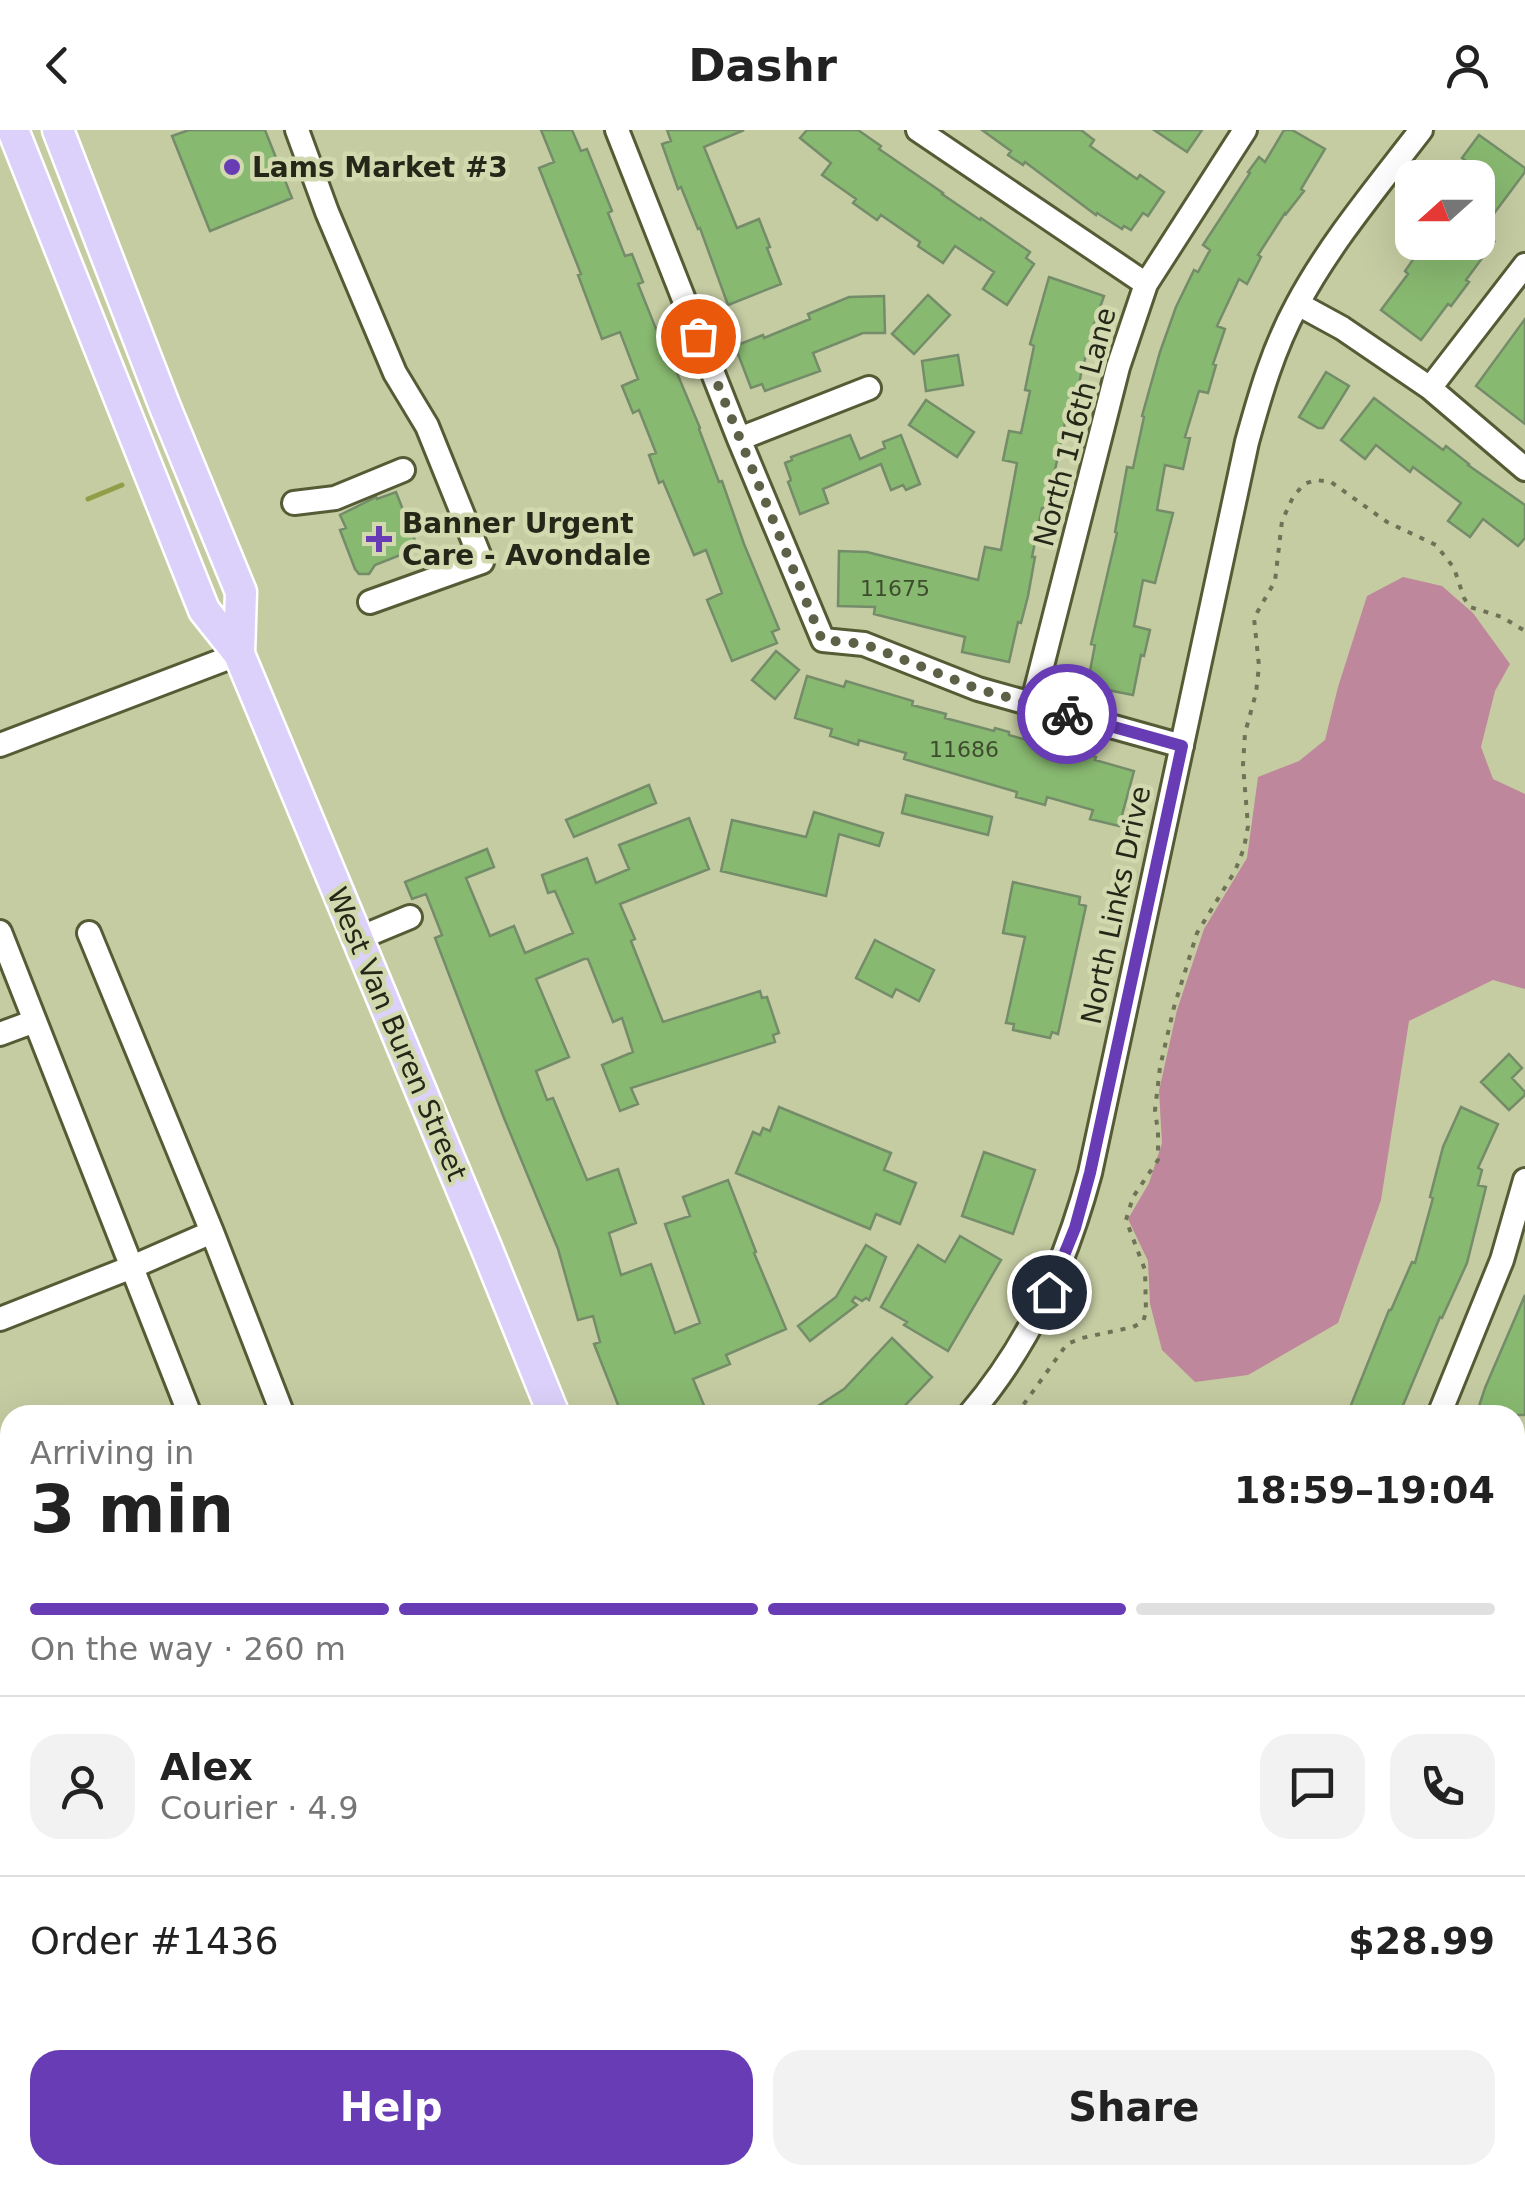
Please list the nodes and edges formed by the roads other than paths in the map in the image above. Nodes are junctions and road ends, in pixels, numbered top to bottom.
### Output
1 (58, 130) edge
2 (297, 130) edge
3 (617, 130) edge
4 (918, 130) edge
5 (1244, 130) edge
6 (1420, 130) edge
7 (15, 136) edge
8 (1525, 265) edge
9 (1146, 284) junction
10 (120, 291) junction
11 (1298, 304) junction
12 (89, 319) junction
13 (869, 388) dead end
14 (1430, 388) junction
15 (739, 439) junction
16 (181, 448) junction
17 (1525, 469) edge
18 (404, 470) dead end
19 (294, 504) dead end
20 (370, 602) dead end
21 (239, 654) junction
22 (1032, 705) junction
23 (0, 745) edge
24 (1182, 746) junction
25 (410, 917) dead end
26 (0, 932) edge
27 (89, 933) dead end
28 (357, 939) junction
29 (35, 1021) junction
30 (0, 1034) edge
31 (1525, 1180) edge
32 (212, 1232) junction
33 (132, 1267) junction
34 (0, 1318) edge
35 (186, 1405) edge
36 (280, 1405) edge
37 (550, 1405) edge
38 (978, 1405) edge
39 (1443, 1405) edge

1 - 10 main road, West Van Buren Street
2 - 20 street
3 - 15 street
4 - 9 street
5 - 9 street, North 116th Lane
6 - 11 street, North Links Drive
7 - 10 main road
7 - 12 main road, West Van Buren Street
8 - 14 street
9 - 22 street, North 116th Lane
10 - 16 main road, West Van Buren Street
11 - 14 street
11 - 24 street, North Links Drive
12 - 16 main road
12 - 21 main road, West Van Buren Street
13 - 15 street
14 - 17 street
15 - 22 street
16 - 21 main road, West Van Buren Street
18 - 19 street
21 - 23 street
21 - 28 main road, West Van Buren Street
22 - 24 street
24 - 38 street, North Links Drive
25 - 28 street
26 - 29 street
27 - 32 street
28 - 37 main road, West Van Buren Street
29 - 30 street
29 - 33 street
31 - 39 street
32 - 33 street
32 - 36 street
33 - 34 street
33 - 35 street

